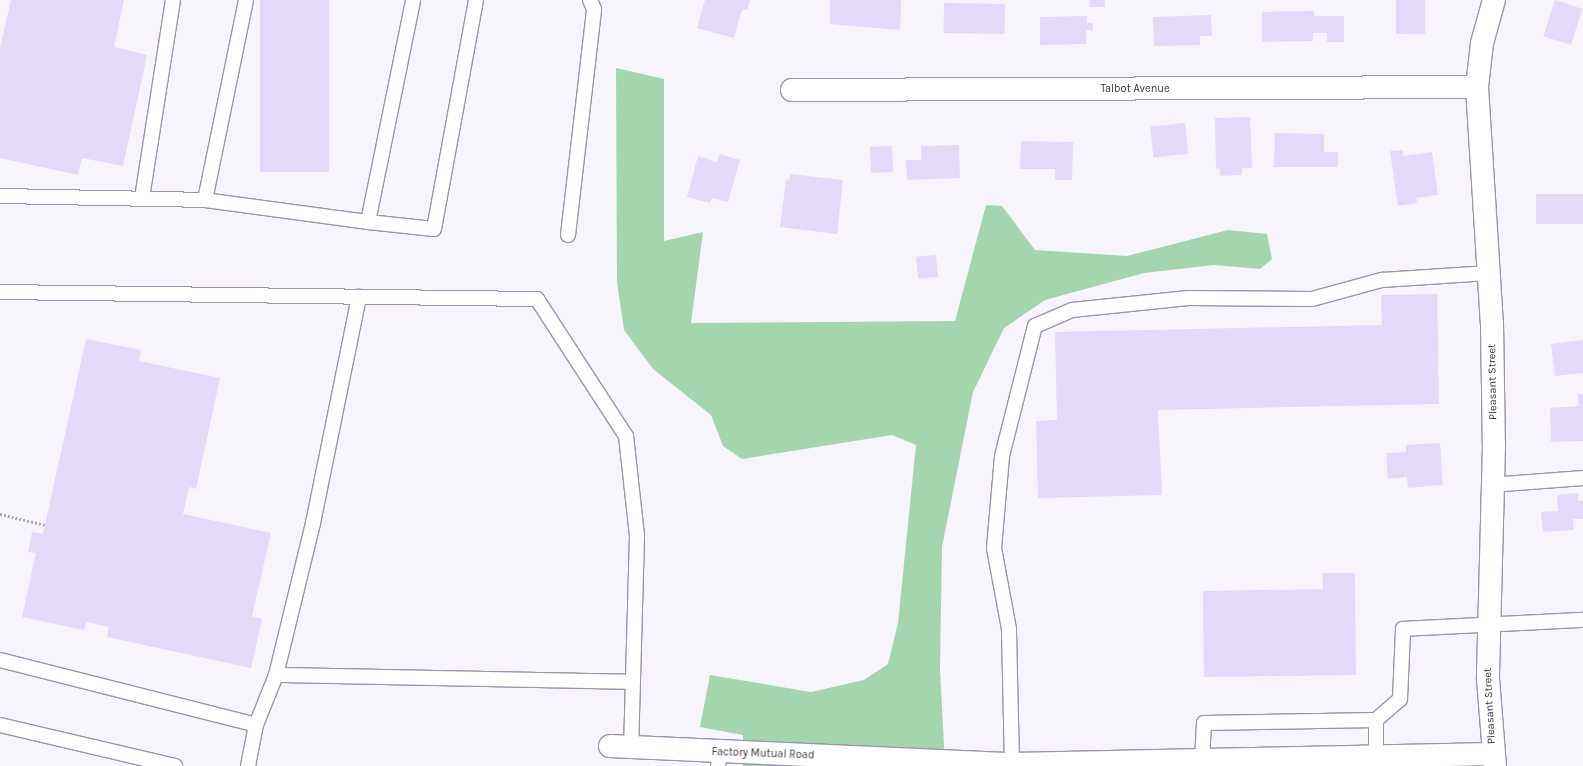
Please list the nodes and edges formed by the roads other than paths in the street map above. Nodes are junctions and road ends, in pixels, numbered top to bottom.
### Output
1 (173, 0) edge
2 (246, 0) edge
3 (413, 0) edge
4 (476, 0) edge
5 (590, 0) edge
6 (1494, 0) edge
7 (1477, 88) junction
8 (792, 90) dead end
9 (0, 196) edge
10 (142, 198) junction
11 (205, 200) junction
12 (368, 222) junction
13 (568, 235) dead end
14 (1489, 273) junction
15 (0, 292) edge
16 (359, 296) junction
17 (1583, 478) edge
18 (1491, 485) junction
19 (1583, 620) edge
20 (1488, 626) junction
21 (0, 660) edge
22 (276, 675) junction
23 (633, 682) junction
24 (1376, 720) junction
25 (0, 725) edge
26 (256, 725) junction
27 (620, 746) joint
28 (1376, 757) junction
29 (719, 759) edge
30 (1494, 760) edge
31 (1202, 762) junction
32 (1268, 763) edge
33 (1017, 765) edge
34 (175, 766) edge
35 (248, 766) edge

1 - 10 lane
2 - 11 lane
3 - 12 lane
4 - 12 lane
5 - 13 lane
6 - 7 street, Pleasant Street
7 - 8 street, Talbot Avenue
7 - 14 street, Pleasant Street
9 - 10 lane
10 - 11 lane
11 - 12 lane
14 - 18 street, Pleasant Street
14 - 33 lane
15 - 16 lane
16 - 22 lane
16 - 23 lane
17 - 18 lane
18 - 20 street, Pleasant Street
19 - 20 lane
20 - 24 lane
20 - 30 street, Pleasant Street
21 - 26 lane
22 - 23 lane
22 - 26 lane
23 - 27 lane
24 - 28 lane
24 - 31 lane
25 - 34 lane
26 - 35 lane
27 - 29 street, Factory Mutual Road
28 - 30 street, Factory Mutual Road
28 - 32 street, Factory Mutual Road
29 - 33 street, Factory Mutual Road
31 - 32 street, Factory Mutual Road
31 - 33 street, Factory Mutual Road

